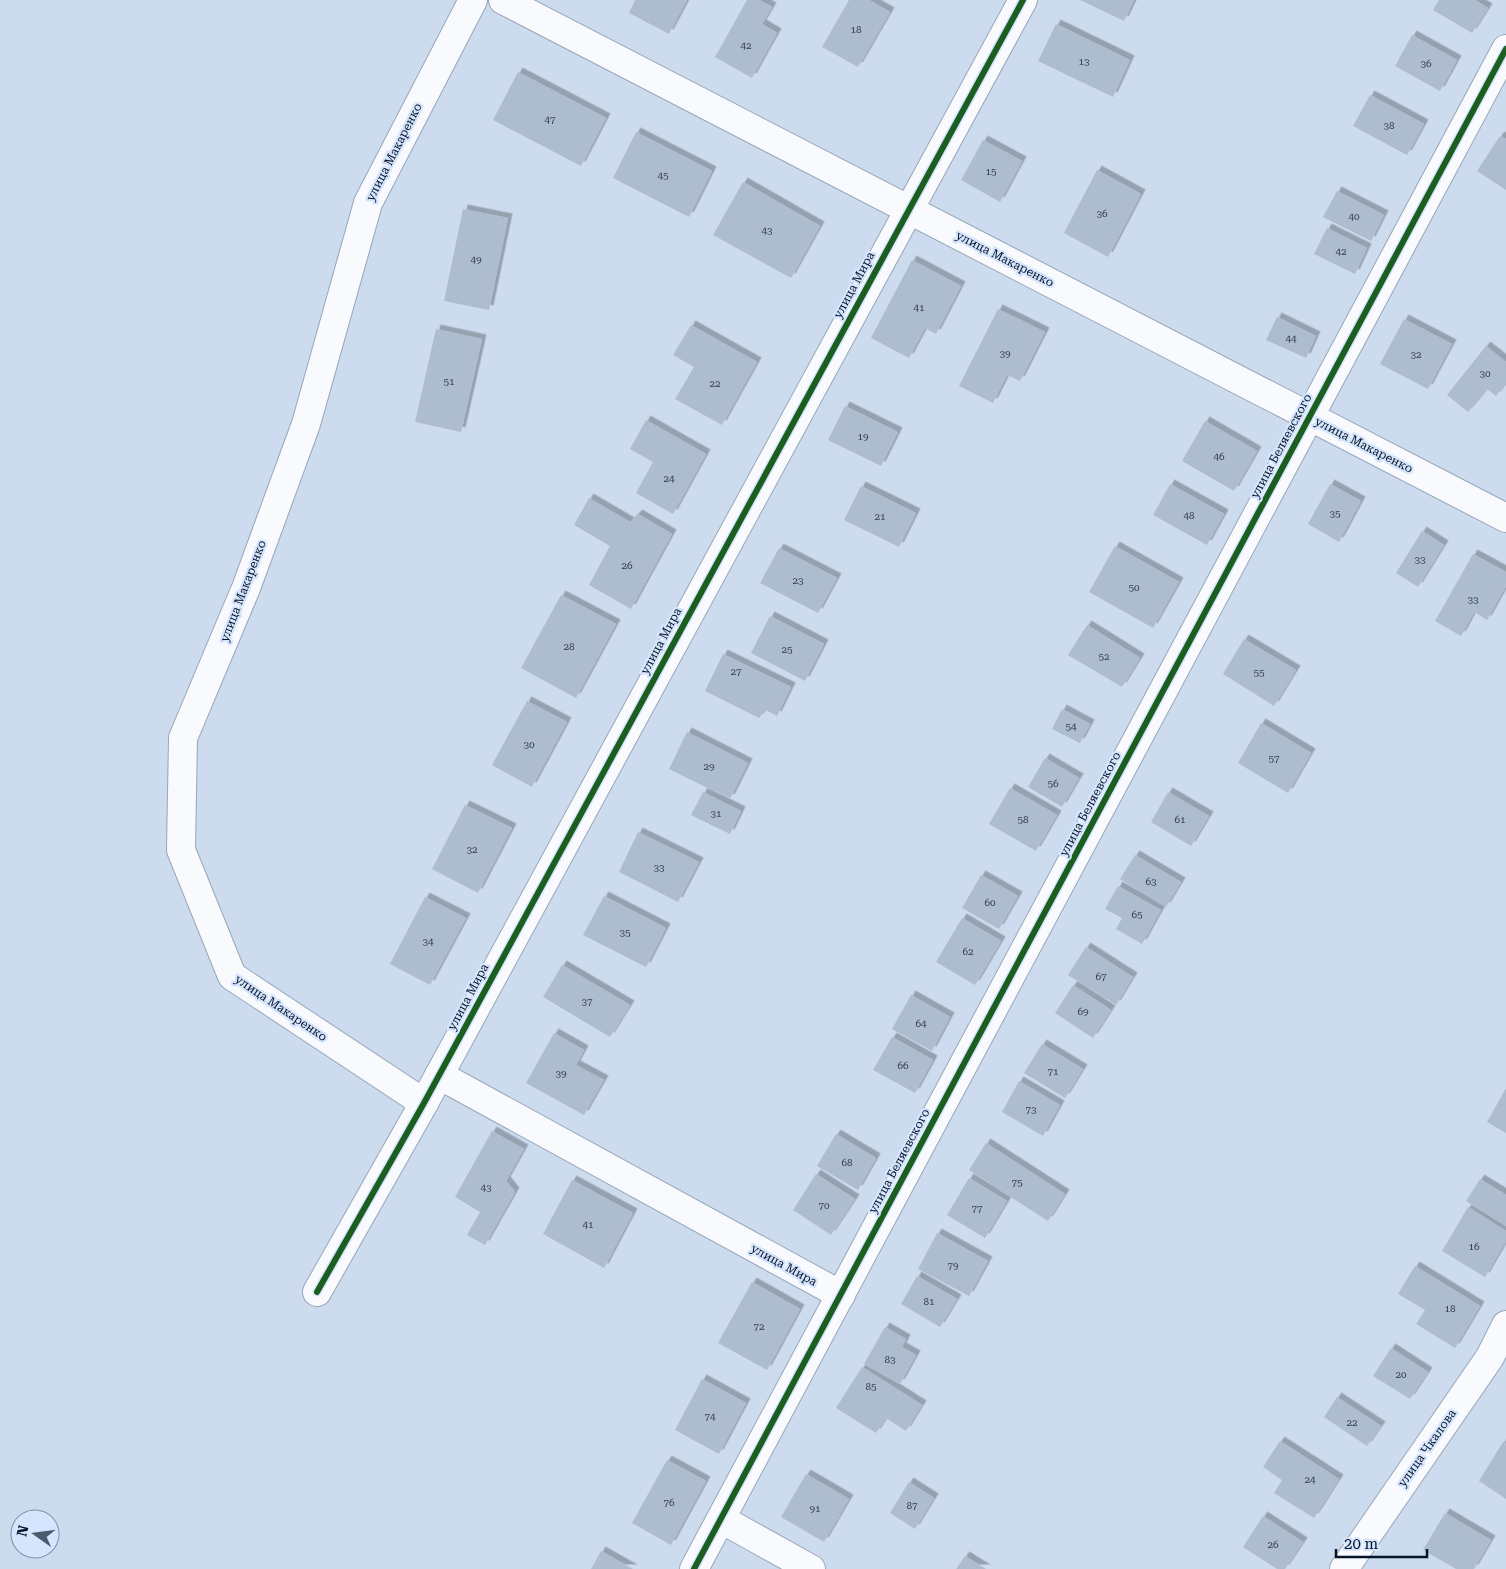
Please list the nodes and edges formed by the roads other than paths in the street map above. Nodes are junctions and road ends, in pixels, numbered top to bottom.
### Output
1 (473, 0) edge
2 (503, 0) edge
3 (1023, 0) edge
4 (1506, 49) edge
5 (908, 209) junction
6 (1310, 417) junction
7 (1506, 518) edge
8 (439, 1075) junction
9 (424, 1103) junction
10 (317, 1292) dead end
11 (840, 1295) junction
12 (1506, 1325) edge
13 (721, 1519) junction
14 (694, 1569) edge
15 (811, 1569) edge
16 (1344, 1569) edge

1 - 9 street, улица Макаренко
2 - 5 street, улица Макаренко
3 - 5 street, улица Мира
4 - 6 street, улица Беляевского
5 - 6 street, улица Макаренко
5 - 8 street, улица Мира
6 - 7 street, улица Макаренко
6 - 11 street, улица Беляевского
8 - 9 street, улица Мира
8 - 11 street, улица Мира
9 - 10 street, улица Мира
11 - 13 street, улица Беляевского
12 - 16 street, улица Чкалова
13 - 14 street, улица Беляевского
13 - 15 street

